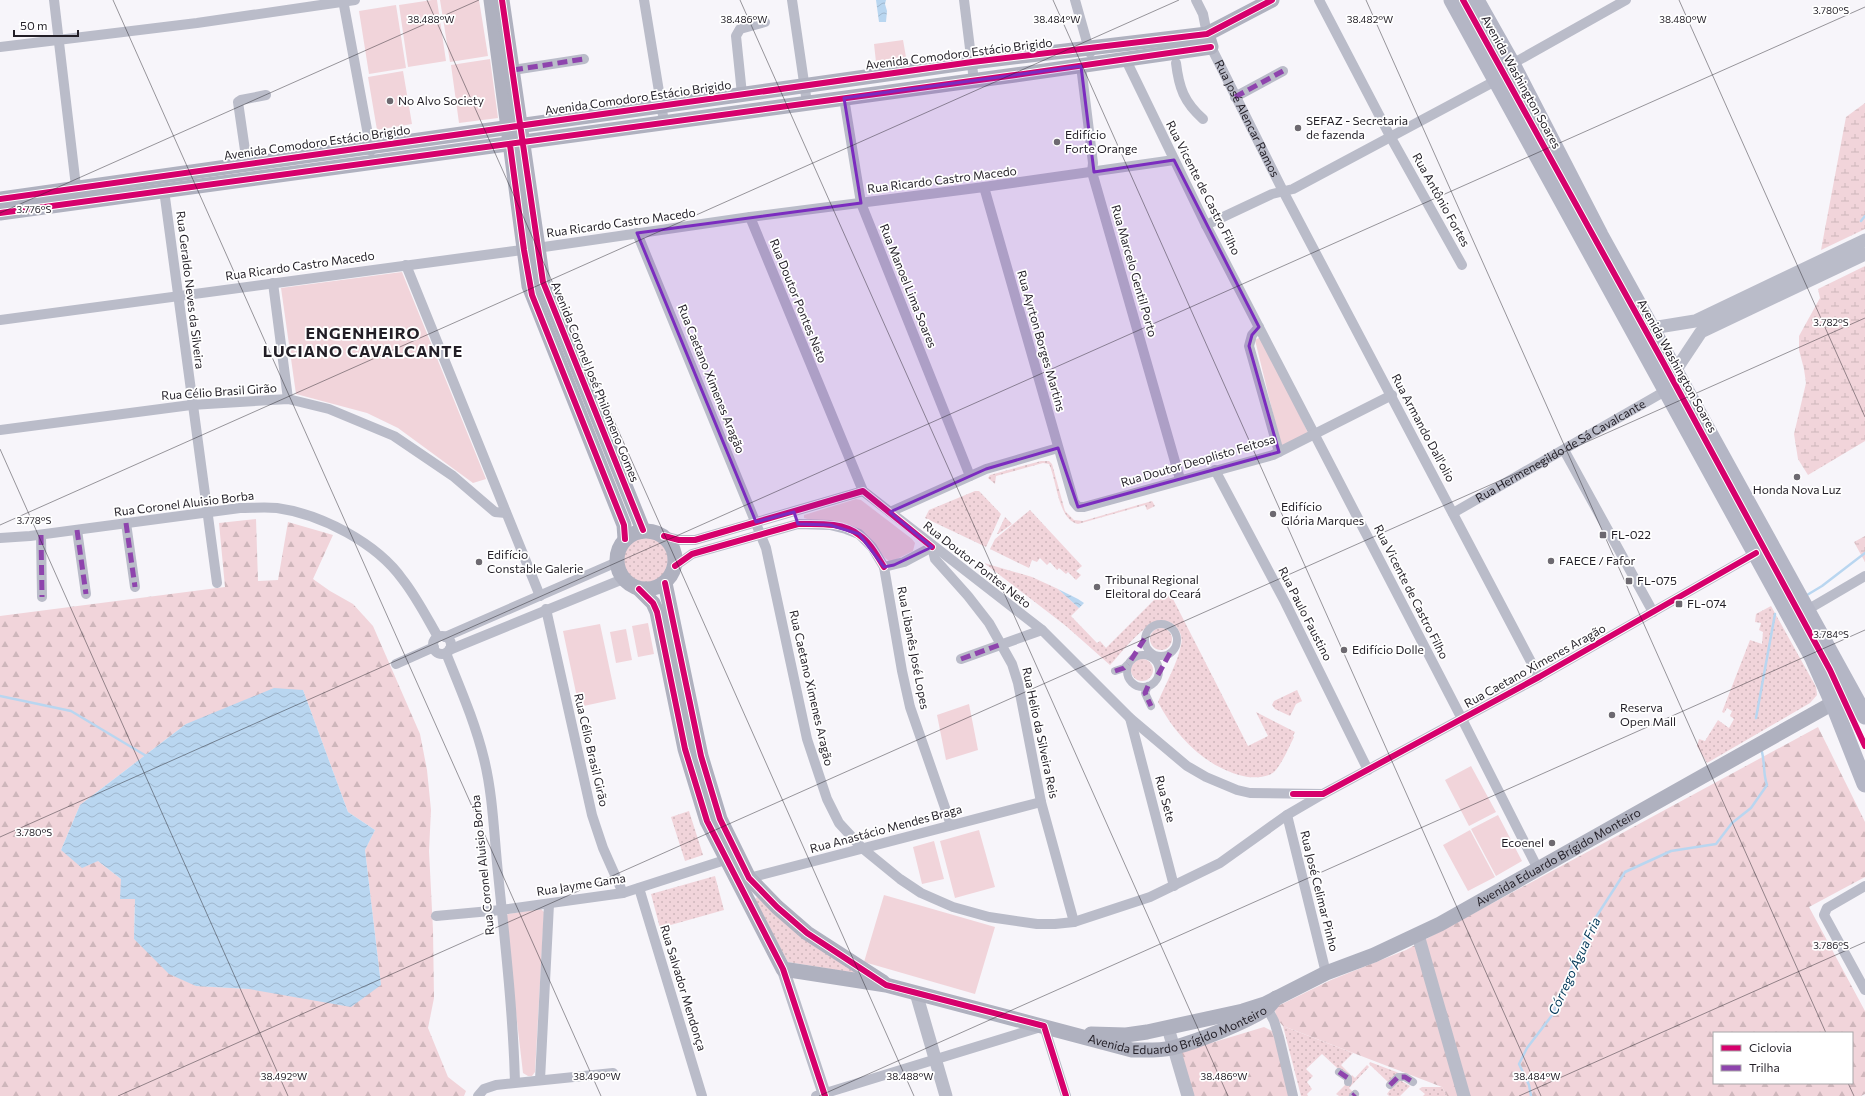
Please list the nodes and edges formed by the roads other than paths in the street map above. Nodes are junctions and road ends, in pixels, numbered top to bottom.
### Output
1 (54, 0) edge
2 (355, 0) edge
3 (491, 0) edge
4 (502, 0) edge
5 (644, 0) edge
6 (792, 0) edge
7 (964, 0) edge
8 (1075, 0) edge
9 (1196, 0) edge
10 (1272, 0) edge
11 (1319, 0) edge
12 (1452, 0) edge
13 (1476, 0) edge
14 (1626, 0) edge
15 (343, 1) edge
16 (765, 22) dead end
17 (59, 39) junction
18 (1209, 40) junction
19 (0, 47) edge
20 (1089, 49) junction
21 (1175, 58) junction
22 (584, 59) dead end
23 (1126, 60) junction
24 (972, 62) junction
25 (1512, 64) junction
26 (1087, 65) junction
27 (513, 70) junction
28 (1283, 71) dead end
29 (1496, 80) junction
30 (974, 81) junction
31 (804, 86) junction
32 (742, 94) junction
33 (266, 95) dead end
34 (1235, 97) junction
35 (844, 98) junction
36 (807, 103) junction
37 (661, 105) junction
38 (1203, 120) dead end
39 (664, 122) junction
40 (514, 126) junction
41 (1390, 136) junction
42 (517, 144) junction
43 (372, 155) junction
44 (1174, 160) junction
45 (247, 164) junction
46 (1092, 172) junction
47 (76, 187) junction
48 (984, 188) junction
49 (164, 190) junction
50 (1283, 191) junction
51 (0, 198) edge
52 (78, 202) junction
53 (861, 203) junction
54 (0, 213) edge
55 (750, 217) junction
56 (1206, 225) junction
57 (637, 233) junction
58 (1865, 240) edge
59 (530, 249) junction
60 (1865, 254) edge
61 (406, 265) junction
62 (1462, 265) dead end
63 (273, 283) junction
64 (177, 296) junction
65 (0, 320) edge
66 (1698, 326) junction
67 (1259, 327) junction
68 (1652, 328) junction
69 (1675, 371) junction
70 (1667, 390) junction
71 (1392, 395) junction
72 (288, 400) junction
73 (192, 405) junction
74 (589, 418) junction
75 (0, 430) edge
76 (1314, 434) junction
77 (1058, 448) junction
78 (1564, 450) junction
79 (1279, 452) junction
80 (1216, 470) junction
81 (970, 476) junction
82 (1180, 479) junction
83 (863, 492) junction
84 (1074, 502) joint
85 (206, 512) junction
86 (794, 512) junction
87 (890, 512) junction
88 (506, 513) junction
89 (1453, 513) junction
90 (756, 522) junction
91 (126, 523) junction
92 (798, 524) junction
93 (77, 530) junction
94 (643, 530) junction
95 (761, 534) junction
96 (41, 535) junction
97 (664, 536) junction
98 (0, 538) edge
99 (625, 539) junction
100 (932, 547) junction
101 (1756, 553) junction
102 (617, 562) junction
103 (675, 566) junction
104 (884, 567) junction
105 (1865, 576) edge
106 (624, 579) junction
107 (572, 581) junction
108 (217, 583) dead end
109 (665, 583) junction
110 (135, 587) dead end
111 (639, 589) junction
112 (86, 594) dead end
113 (540, 596) junction
114 (578, 596) junction
115 (42, 597) dead end
116 (517, 606) junction
117 (546, 610) junction
118 (1807, 610) junction
119 (1653, 612) junction
120 (522, 619) junction
121 (1042, 630) junction
122 (441, 637) junction
123 (1145, 638) junction
124 (1002, 644) junction
125 (434, 647) junction
126 (448, 652) junction
127 (1170, 653) junction
128 (961, 659) dead end
129 (1130, 662) junction
130 (396, 664) dead end
131 (675, 666) junction
132 (1115, 671) dead end
133 (1158, 675) junction
134 (1539, 677) junction
135 (1148, 686) junction
136 (1833, 703) junction
137 (1151, 706) dead end
138 (1863, 706) edge
139 (1130, 718) junction
140 (1462, 720) junction
141 (1368, 770) junction
142 (1865, 784) edge
143 (703, 786) junction
144 (1323, 794) junction
145 (1041, 802) junction
146 (1287, 815) junction
147 (951, 825) junction
148 (862, 848) junction
149 (725, 860) junction
150 (1538, 869) junction
151 (743, 880) junction
152 (1174, 886) junction
153 (1865, 886) edge
154 (639, 888) junction
155 (623, 893) junction
156 (549, 904) junction
157 (501, 910) junction
158 (436, 916) dead end
159 (1074, 922) junction
160 (1418, 935) junction
161 (783, 969) junction
162 (1326, 972) junction
163 (886, 985) junction
164 (1865, 990) edge
165 (916, 993) junction
166 (1270, 1003) junction
167 (1044, 1026) junction
168 (1168, 1028) junction
169 (1074, 1033) junction
170 (1173, 1048) junction
171 (935, 1059) junction
172 (1339, 1072) dead end
173 (613, 1073) dead end
174 (1349, 1079) dead end
175 (540, 1080) junction
176 (515, 1082) junction
177 (1413, 1082) dead end
178 (1390, 1085) dead end
179 (822, 1095) edge
180 (478, 1096) edge
181 (702, 1096) edge
182 (946, 1096) edge
183 (1066, 1096) edge
184 (1188, 1096) edge
185 (1293, 1096) edge
186 (1464, 1096) edge

1 - 17 street
2 - 15 street
3 - 40 main road
4 - 27 main road
5 - 37 street
6 - 31 street
7 - 24 street
8 - 20 street, Rua Marcelo Gentil Porto
9 - 18 street, Rua José Alencar Ramos
10 - 18 main road, Avenida Comodoro Estácio Brigido
11 - 41 street, Rua Antônio Fortes
12 - 29 highway, Avenida Washington Soares
13 - 25 highway, Avenida Washington Soares
14 - 25 street
15 - 17 street
15 - 43 street
16 - 32 street
17 - 19 street
17 - 47 street
18 - 20 main road, Avenida Comodoro Estácio Brigido
18 - 21 main road, Avenida Comodoro Estácio Brigido
18 - 34 street, Rua José Alencar Ramos
20 - 24 main road, Avenida Comodoro Estácio Brigido
20 - 26 street, Rua Marcelo Gentil Porto
21 - 23 main road, Avenida Comodoro Estácio Brigido
21 - 38 street
22 - 27 street
23 - 26 main road, Avenida Comodoro Estácio Brigido
23 - 44 street, Rua Vicente de Castro Filho
24 - 30 street
24 - 31 main road, Avenida Comodoro Estácio Brigido
25 - 68 highway, Avenida Washington Soares
26 - 30 main road, Avenida Comodoro Estácio Brigido
26 - 46 street, Rua Marcelo Gentil Porto
27 - 40 main road
28 - 34 street
29 - 41 street
29 - 70 highway, Avenida Washington Soares
30 - 35 main road, Avenida Comodoro Estácio Brigido
31 - 32 main road, Avenida Comodoro Estácio Brigido
31 - 36 street
32 - 37 main road, Avenida Comodoro Estácio Brigido
33 - 45 street
34 - 50 street, Rua José Alencar Ramos
35 - 36 main road, Avenida Comodoro Estácio Brigido
35 - 53 street, Rua Manoel Lima Soares
36 - 39 main road, Avenida Comodoro Estácio Brigido
37 - 39 street
37 - 40 main road, Avenida Comodoro Estácio Brigido
39 - 42 main road, Avenida Comodoro Estácio Brigido
40 - 42 main road, Avenida Coronel José Philomeno Gomes
40 - 43 main road, Avenida Comodoro Estácio Brigido
41 - 50 street
41 - 62 street, Rua Antônio Fortes
42 - 43 main road, Avenida Comodoro Estácio Brigido
42 - 59 main road, Avenida Coronel José Philomeno Gomes
43 - 45 main road, Avenida Comodoro Estácio Brigido
43 - 49 main road, Avenida Comodoro Estácio Brigido
44 - 46 street, Rua Ricardo Castro Macedo
44 - 56 street, Rua Vicente de Castro Filho
45 - 47 main road, Avenida Comodoro Estácio Brigido
46 - 48 street, Rua Ricardo Castro Macedo
46 - 82 street, Rua Marcelo Gentil Porto
47 - 51 main road, Avenida Comodoro Estácio Brigido
47 - 52 street
48 - 53 street, Rua Ricardo Castro Macedo
48 - 77 street, Rua Ayrton Borges Martins
49 - 52 main road, Avenida Comodoro Estácio Brigido
49 - 64 street, Rua Geraldo Neves da Silveira
50 - 56 street
50 - 71 street, Rua Armando Dall'olio
52 - 54 main road, Avenida Comodoro Estácio Brigido
53 - 55 street, Rua Ricardo Castro Macedo
53 - 81 street, Rua Manoel Lima Soares
55 - 57 street, Rua Ricardo Castro Macedo
55 - 83 street, Rua Doutor Pontes Neto
56 - 67 street, Rua Vicente de Castro Filho
57 - 59 street, Rua Ricardo Castro Macedo
57 - 90 street, Rua Caetano Ximenes Aragão
58 - 66 street
59 - 61 street, Rua Ricardo Castro Macedo
59 - 74 main road, Avenida Coronel José Philomeno Gomes
60 - 66 street
61 - 63 street, Rua Ricardo Castro Macedo
61 - 88 street
63 - 64 street, Rua Ricardo Castro Macedo
63 - 72 street
64 - 65 street, Rua Ricardo Castro Macedo
64 - 73 street, Rua Geraldo Neves da Silveira
66 - 68 street
66 - 69 street
67 - 76 street, Rua Vicente de Castro Filho
67 - 79 street
68 - 69 highway, Avenida Washington Soares
69 - 118 highway, Avenida Washington Soares
70 - 78 street, Rua Hermenegildo de Sá Cavalcante
70 - 101 highway, Avenida Washington Soares
71 - 76 street, Rua Doutor Deoplisto Feitosa
71 - 89 street, Rua Armando Dall'olio
72 - 73 street, Rua Célio Brasil Girão
72 - 88 street, Rua Célio Brasil Girão
73 - 75 street, Rua Célio Brasil Girão
73 - 85 street, Rua Geraldo Neves da Silveira
74 - 94 main road, Avenida Coronel José Philomeno Gomes
74 - 99 main road, Avenida Coronel José Philomeno Gomes
76 - 79 street, Rua Doutor Deoplisto Feitosa
76 - 140 street, Rua Vicente de Castro Filho
77 - 81 street
77 - 84 street, Rua Ayrton Borges Martins
78 - 89 street, Rua Hermenegildo de Sá Cavalcante
78 - 119 street
79 - 80 street, Rua Doutor Deoplisto Feitosa
80 - 82 street, Rua Doutor Deoplisto Feitosa
80 - 141 street, Rua Paulo Faustino
81 - 87 street
82 - 84 street, Rua Doutor Deoplisto Feitosa
83 - 86 street
83 - 87 street, Rua Doutor Pontes Neto
85 - 91 street, Rua Coronel Aluisio Borba
85 - 108 street, Rua Geraldo Neves da Silveira
85 - 122 street, Rua Coronel Aluisio Borba
86 - 90 street
86 - 92 street
87 - 100 street, Rua Doutor Pontes Neto
88 - 113 street
89 - 134 street, Rua Armando Dall'olio
90 - 95 street, Rua Caetano Ximenes Aragão
90 - 97 street
91 - 93 street, Rua Coronel Aluisio Borba
91 - 110 street
92 - 95 street
92 - 104 street
93 - 96 street, Rua Coronel Aluisio Borba
93 - 112 street
94 - 97 main road
94 - 99 main road
95 - 103 street
95 - 148 street, Rua Caetano Ximenes Aragão
96 - 98 street, Rua Coronel Aluisio Borba
96 - 115 street
97 - 103 main road
99 - 102 main road
100 - 104 street
100 - 121 street, Rua Doutor Pontes Neto
100 - 124 street, Rua Helio da Silveira Reis
101 - 119 street, Rua Caetano Ximenes Aragão
101 - 136 highway, Avenida Washington Soares
102 - 106 main road
102 - 107 street
103 - 109 main road
104 - 147 street, Rua Libanês José Lopes
105 - 118 street
106 - 111 main road
106 - 114 street
107 - 113 street
107 - 114 street
109 - 111 main road
109 - 131 main road
111 - 131 main road
113 - 116 street
114 - 117 street
116 - 120 street
116 - 122 street
117 - 120 street
117 - 155 street, Rua Célio Brasil Girão
118 - 138 highway, Avenida Washington Soares
119 - 134 street, Rua Caetano Ximenes Aragão
120 - 126 street
121 - 124 street
121 - 139 street, Rua Doutor Pontes Neto
122 - 125 street
122 - 126 street
123 - 127 street
123 - 127 street
123 - 129 street
124 - 128 street
124 - 145 street, Rua Helio da Silveira Reis
125 - 126 street
125 - 130 street
126 - 157 street, Rua Coronel Aluisio Borba
127 - 133 street
129 - 132 street
129 - 133 street
129 - 135 street
131 - 143 main road
133 - 135 street
134 - 140 street, Rua Caetano Ximenes Aragão
135 - 137 street
136 - 142 highway, Avenida Washington Soares
136 - 150 main road, Avenida Eduardo Brígido Monteiro
139 - 144 street, Rua Doutor Pontes Neto
139 - 152 street, Rua Sete
140 - 141 street, Rua Caetano Ximenes Aragão
140 - 150 street, Rua Vicente de Castro Filho
141 - 144 street, Rua Caetano Ximenes Aragão
143 - 149 main road
143 - 151 main road
144 - 146 street, Rua Caetano Ximenes Aragão
145 - 147 street, Rua Anastácio Mendes Braga
145 - 159 street, Rua Helio da Silveira Reis
146 - 152 street, Rua Caetano Ximenes Aragão
146 - 162 street, Rua José Celimar Pinho
147 - 148 street, Rua Anastácio Mendes Braga
148 - 151 street, Rua Anastácio Mendes Braga
148 - 159 street, Rua Caetano Ximenes Aragão
149 - 151 main road
149 - 154 street, Rua Jayme Gama
150 - 160 main road, Avenida Eduardo Brígido Monteiro
151 - 161 main road
151 - 163 main road
152 - 159 street, Rua Caetano Ximenes Aragão
153 - 164 street
154 - 155 street, Rua Jayme Gama
154 - 181 street, Rua Salvador Mendonça
155 - 156 street, Rua Jayme Gama
156 - 157 street, Rua Jayme Gama
156 - 175 street
157 - 158 street, Rua Jayme Gama
157 - 176 street, Rua Coronel Aluisio Borba
160 - 162 main road, Avenida Eduardo Brígido Monteiro
160 - 186 street
161 - 163 main road, Avenida Eduardo Brígido Monteiro
161 - 179 street
162 - 166 main road, Avenida Eduardo Brígido Monteiro
163 - 165 main road, Avenida Eduardo Brígido Monteiro
165 - 167 main road, Avenida Eduardo Brígido Monteiro
165 - 171 street
166 - 168 main road, Avenida Eduardo Brígido Monteiro
166 - 170 main road, Avenida Eduardo Brígido Monteiro
166 - 185 street
167 - 169 main road, Avenida Eduardo Brígido Monteiro
167 - 171 street
167 - 183 street
168 - 169 main road, Avenida Eduardo Brígido Monteiro
168 - 170 street
169 - 170 main road, Avenida Eduardo Brígido Monteiro
170 - 184 street
171 - 179 street
171 - 182 street
172 - 174 street
173 - 175 street
175 - 176 street
176 - 180 street
177 - 178 street

